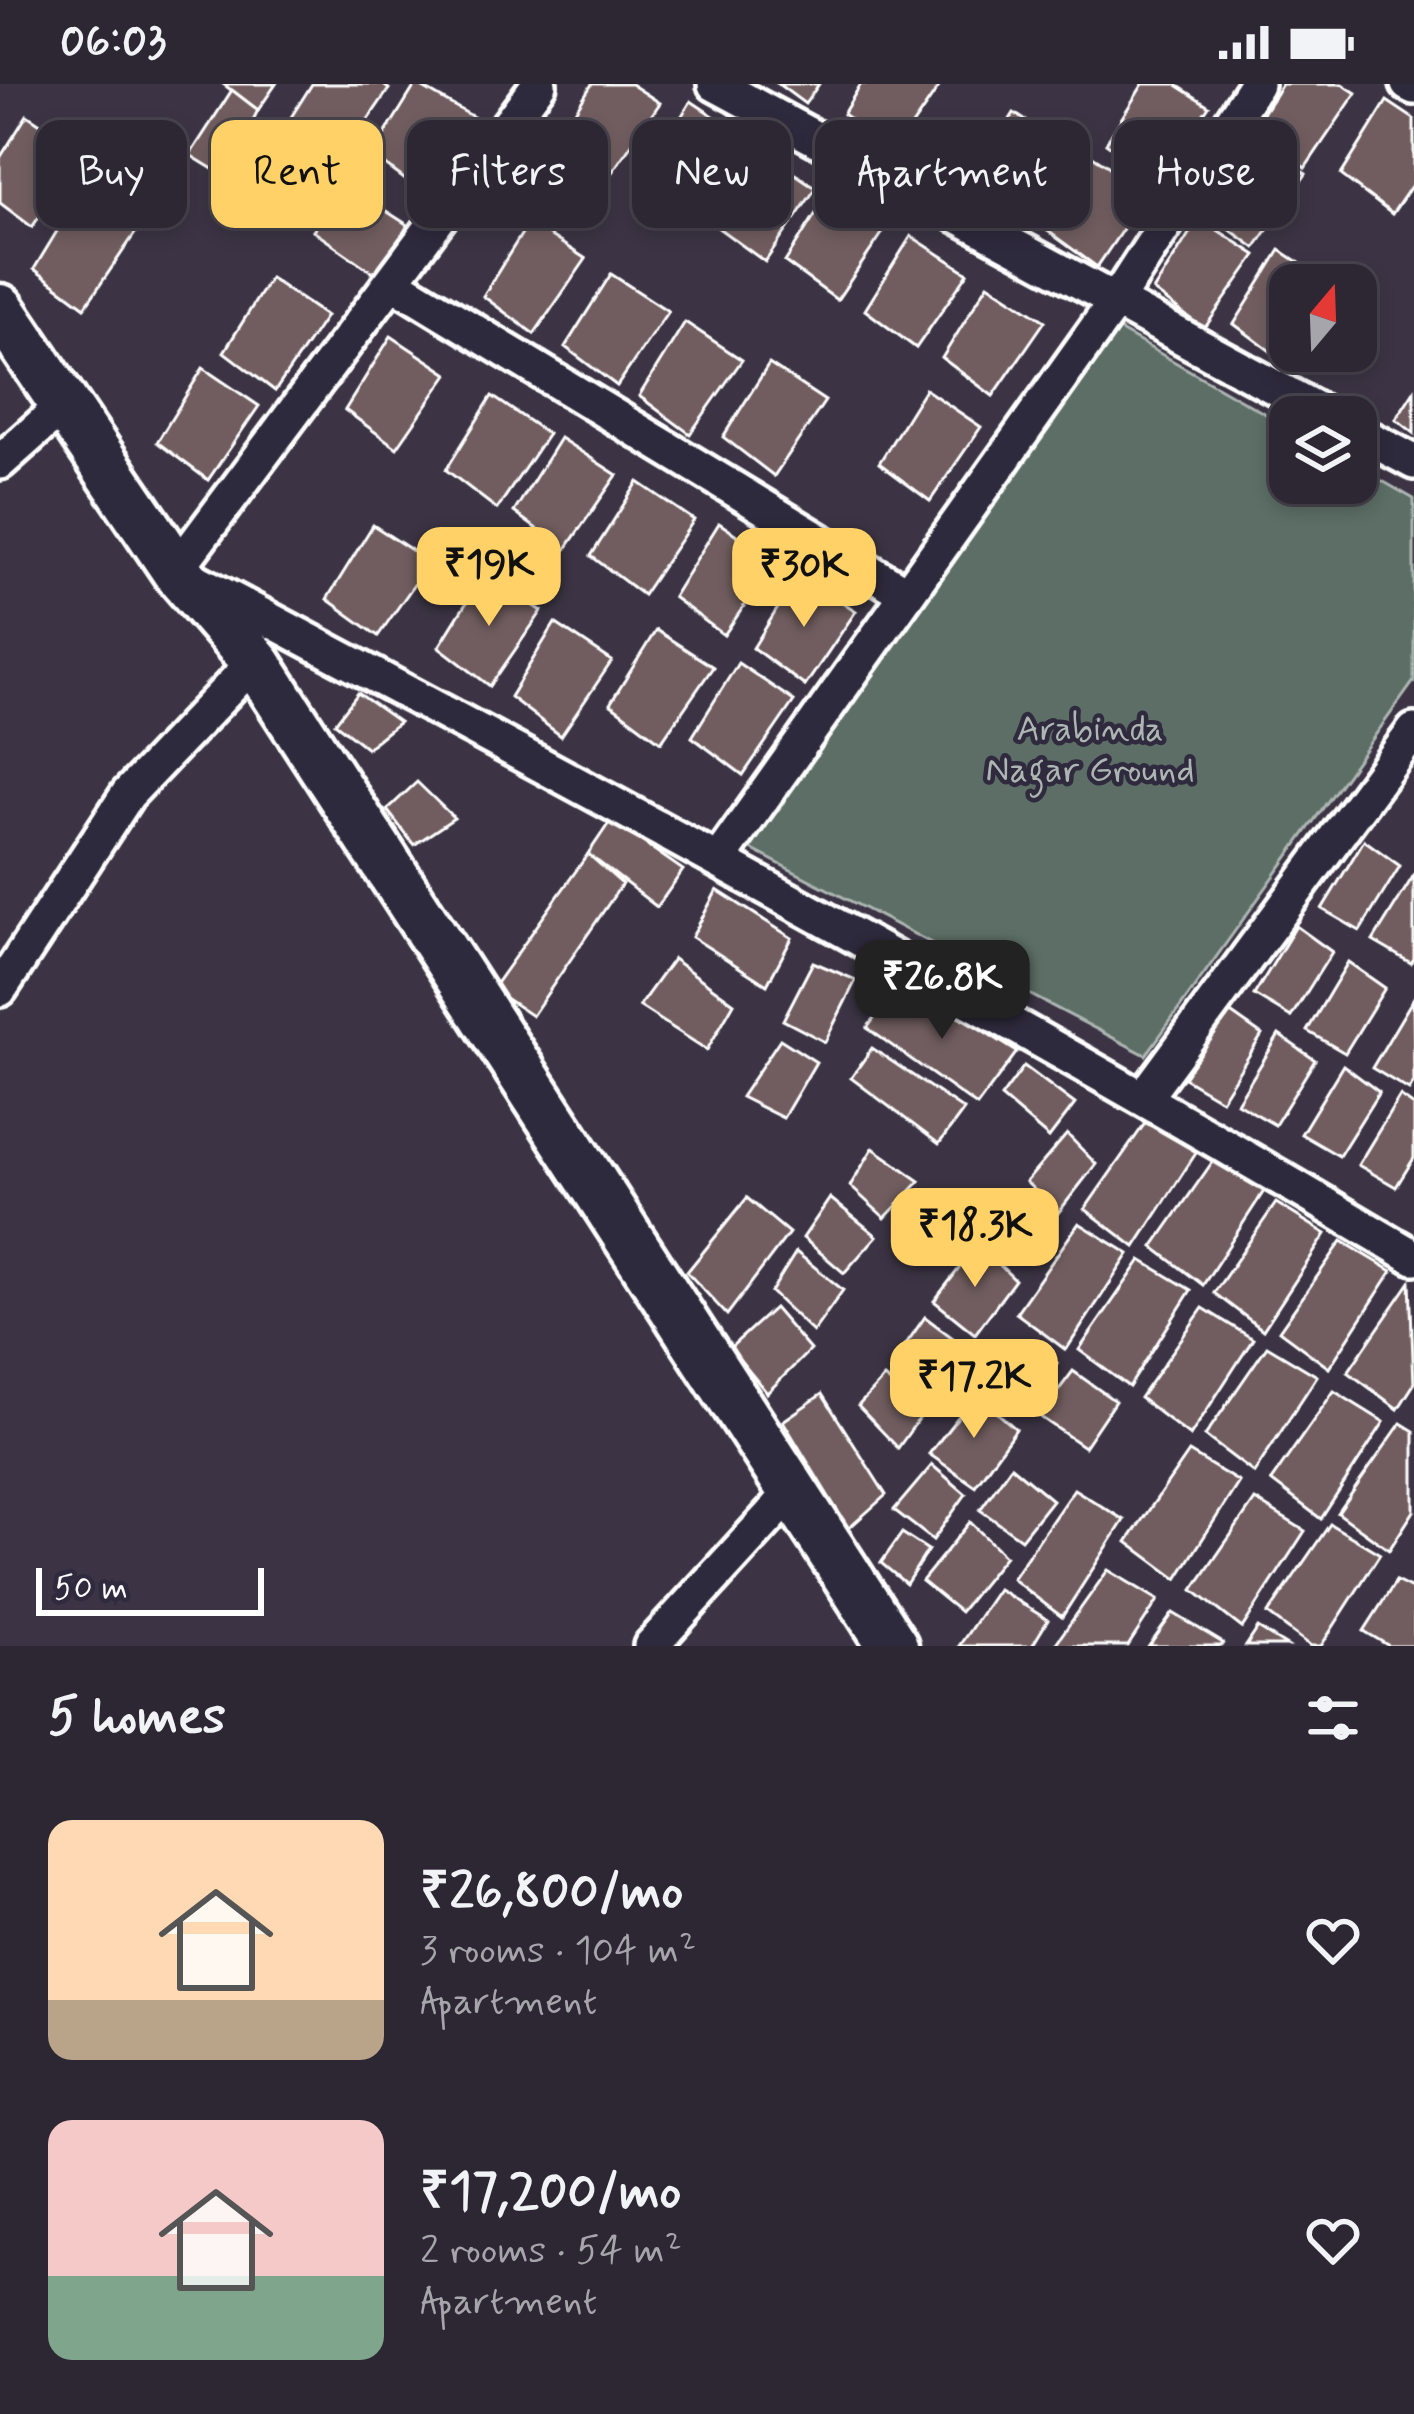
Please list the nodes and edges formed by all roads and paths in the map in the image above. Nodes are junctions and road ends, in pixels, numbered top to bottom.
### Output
1 (539, 84) edge
2 (715, 84) edge
3 (1256, 84) edge
4 (393, 282) junction
5 (1115, 302) junction
6 (0, 309) edge
7 (1291, 396) edge
8 (63, 406) junction
9 (1377, 442) edge
10 (0, 462) edge
11 (1414, 462) edge
12 (176, 570) junction
13 (907, 594) junction
14 (255, 661) junction
15 (1414, 731) edge
16 (719, 859) junction
17 (0, 989) edge
18 (1145, 1096) junction
19 (1414, 1257) edge
20 (794, 1490) junction
21 (651, 1646) edge
22 (893, 1646) edge

1 - 4 street
2 - 5 street
3 - 5 street
4 - 12 street
4 - 13 street
5 - 7 street
5 - 13 street
6 - 8 main road
8 - 10 street
8 - 12 main road
9 - 11 street
12 - 14 main road
12 - 16 street
13 - 16 street
14 - 17 street
14 - 20 main road
15 - 18 street
16 - 18 street
18 - 19 street
20 - 21 street
20 - 22 main road

